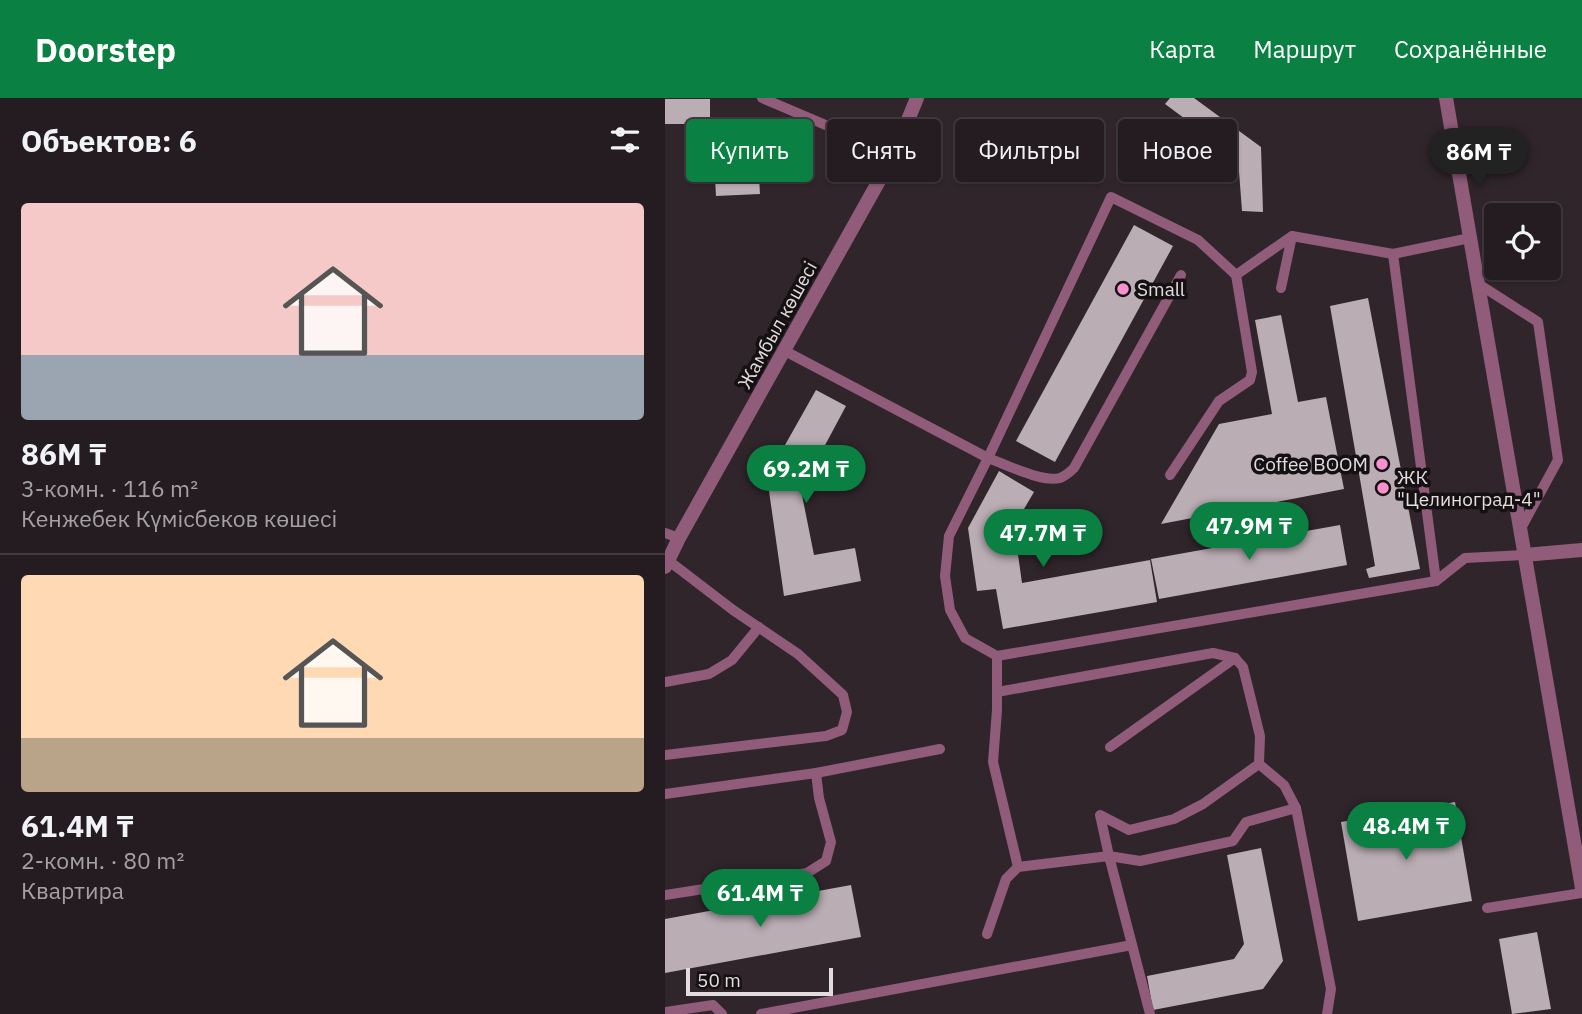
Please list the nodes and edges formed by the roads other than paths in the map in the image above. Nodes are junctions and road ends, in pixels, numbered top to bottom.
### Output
1 (762, 98) edge
2 (917, 98) edge
3 (1445, 98) edge
4 (908, 119) edge
5 (827, 126) edge
6 (879, 182) edge
7 (1292, 236) junction
8 (1470, 239) junction
9 (1394, 254) junction
10 (1181, 275) dead end
11 (1236, 275) junction
12 (1478, 283) junction
13 (1281, 288) dead end
14 (785, 351) junction
15 (988, 458) junction
16 (1170, 475) dead end
17 (1520, 530) junction
18 (672, 536) edge
19 (1582, 551) edge
20 (1524, 555) junction
21 (667, 564) edge
22 (1436, 581) junction
23 (759, 627) junction
24 (997, 656) junction
25 (1235, 658) junction
26 (665, 682) edge
27 (997, 692) junction
28 (1110, 747) dead end
29 (940, 749) dead end
30 (665, 755) edge
31 (1259, 764) junction
32 (816, 773) junction
33 (665, 794) edge
34 (1296, 808) junction
35 (1109, 856) junction
36 (1018, 867) junction
37 (1582, 891) edge
38 (665, 895) edge
39 (1487, 908) dead end
40 (987, 934) dead end
41 (1132, 945) junction
42 (665, 1012) edge
43 (722, 1014) edge
44 (761, 1014) edge
45 (1150, 1014) edge
46 (1327, 1014) edge

1 - 5 lane
2 - 4 street, Жамбыл көшесі
3 - 8 street
6 - 14 street, Жамбыл көшесі
7 - 9 lane
7 - 11 lane
7 - 13 lane
8 - 9 lane
8 - 12 street
9 - 22 lane
10 - 15 lane
11 - 15 lane
11 - 16 lane
12 - 17 street
12 - 17 lane
14 - 15 lane
14 - 18 street, Жамбыл көшесі
15 - 24 lane
17 - 20 street
18 - 21 street, Жамбыл көшесі
19 - 20 street
20 - 22 lane
20 - 37 street
21 - 23 lane
22 - 24 lane
23 - 26 lane
23 - 30 lane
24 - 27 lane
25 - 27 lane
25 - 28 lane
25 - 31 lane
27 - 36 lane
29 - 32 lane
31 - 34 lane
31 - 35 lane
32 - 33 lane
32 - 38 lane
34 - 35 lane
34 - 46 lane
35 - 36 lane
35 - 41 lane
36 - 40 lane
37 - 39 lane
41 - 44 lane
41 - 45 lane
42 - 43 lane

